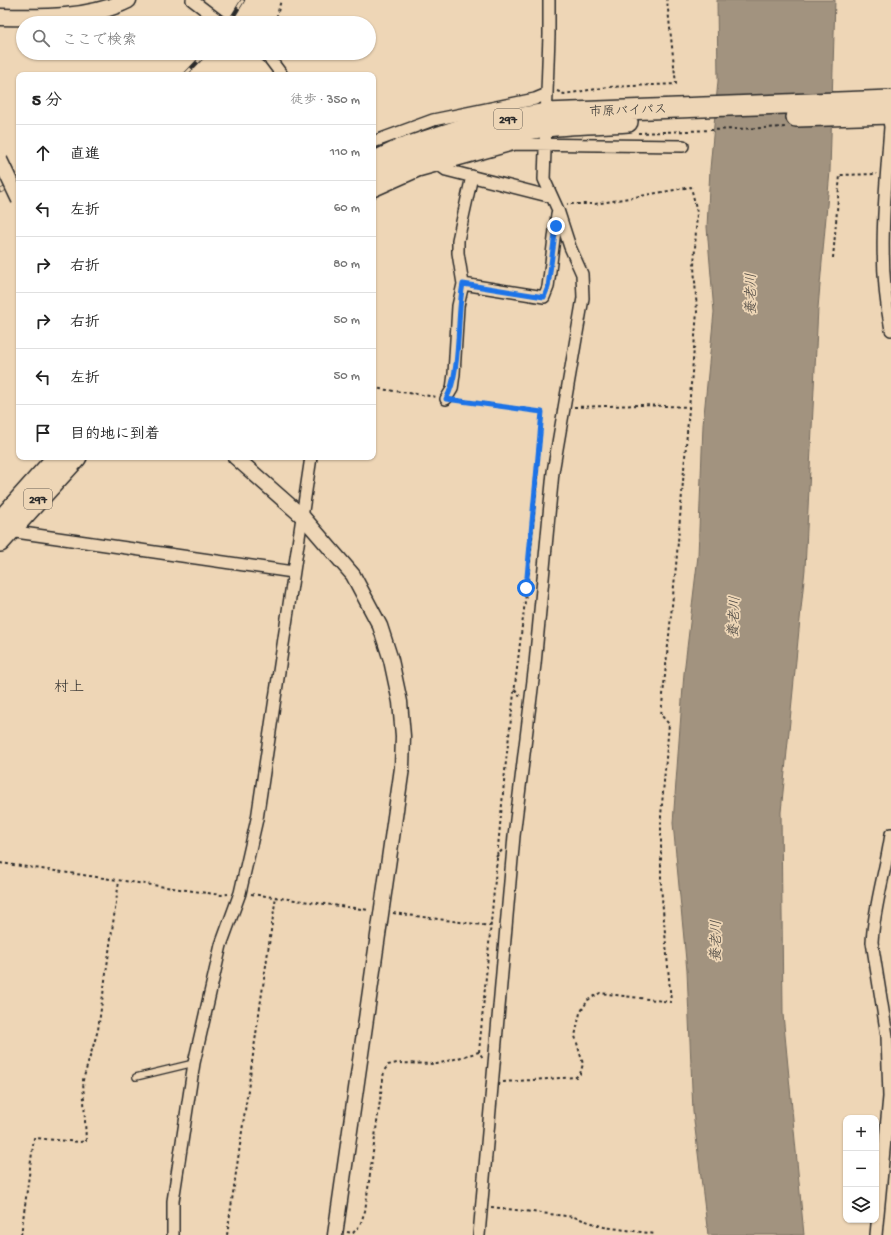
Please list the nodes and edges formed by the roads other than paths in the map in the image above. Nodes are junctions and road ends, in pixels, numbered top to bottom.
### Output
1 (128, 0) edge
2 (192, 0) edge
3 (549, 0) edge
4 (51, 16) edge
5 (213, 16) edge
6 (0, 17) edge
7 (16, 18) edge
8 (271, 60) edge
9 (280, 72) edge
10 (546, 113) junction
11 (890, 116) edge
12 (376, 141) edge
13 (683, 146) dead end
14 (0, 160) edge
15 (376, 161) edge
16 (439, 165) junction
17 (376, 175) edge
18 (472, 176) junction
19 (888, 179) edge
20 (376, 190) edge
21 (16, 194) edge
22 (555, 204) junction
23 (463, 284) junction
24 (891, 330) edge
25 (446, 399) road end
26 (54, 460) edge
27 (74, 460) edge
28 (239, 460) edge
29 (311, 460) edge
30 (303, 517) junction
31 (3, 531) edge
32 (293, 572) junction
33 (891, 834) edge
34 (889, 1036) edge
35 (194, 1063) junction
36 (136, 1077) dead end
37 (336, 1233) edge
38 (172, 1235) edge
39 (479, 1235) edge
40 (876, 1235) edge

1 - 4 main road
2 - 5 street
3 - 10 street
6 - 7 main road
8 - 9 street
10 - 11 highway, 市原バイパス / 297
10 - 12 street
10 - 13 street
10 - 15 highway, 市原バイパス / 297
10 - 16 street
10 - 17 highway, 市原バイパス / 297
10 - 22 street
11 - 19 street
14 - 21 street, bridge
16 - 18 street
16 - 20 street
18 - 22 street
18 - 23 street
19 - 24 street
22 - 23 street
22 - 39 street
23 - 25 street
26 - 31 highway, 297
27 - 31 highway, 297
28 - 30 street
29 - 30 street
30 - 32 street
30 - 37 street
31 - 32 street
32 - 35 street
33 - 34 street
34 - 40 street
35 - 36 lane
35 - 38 street

